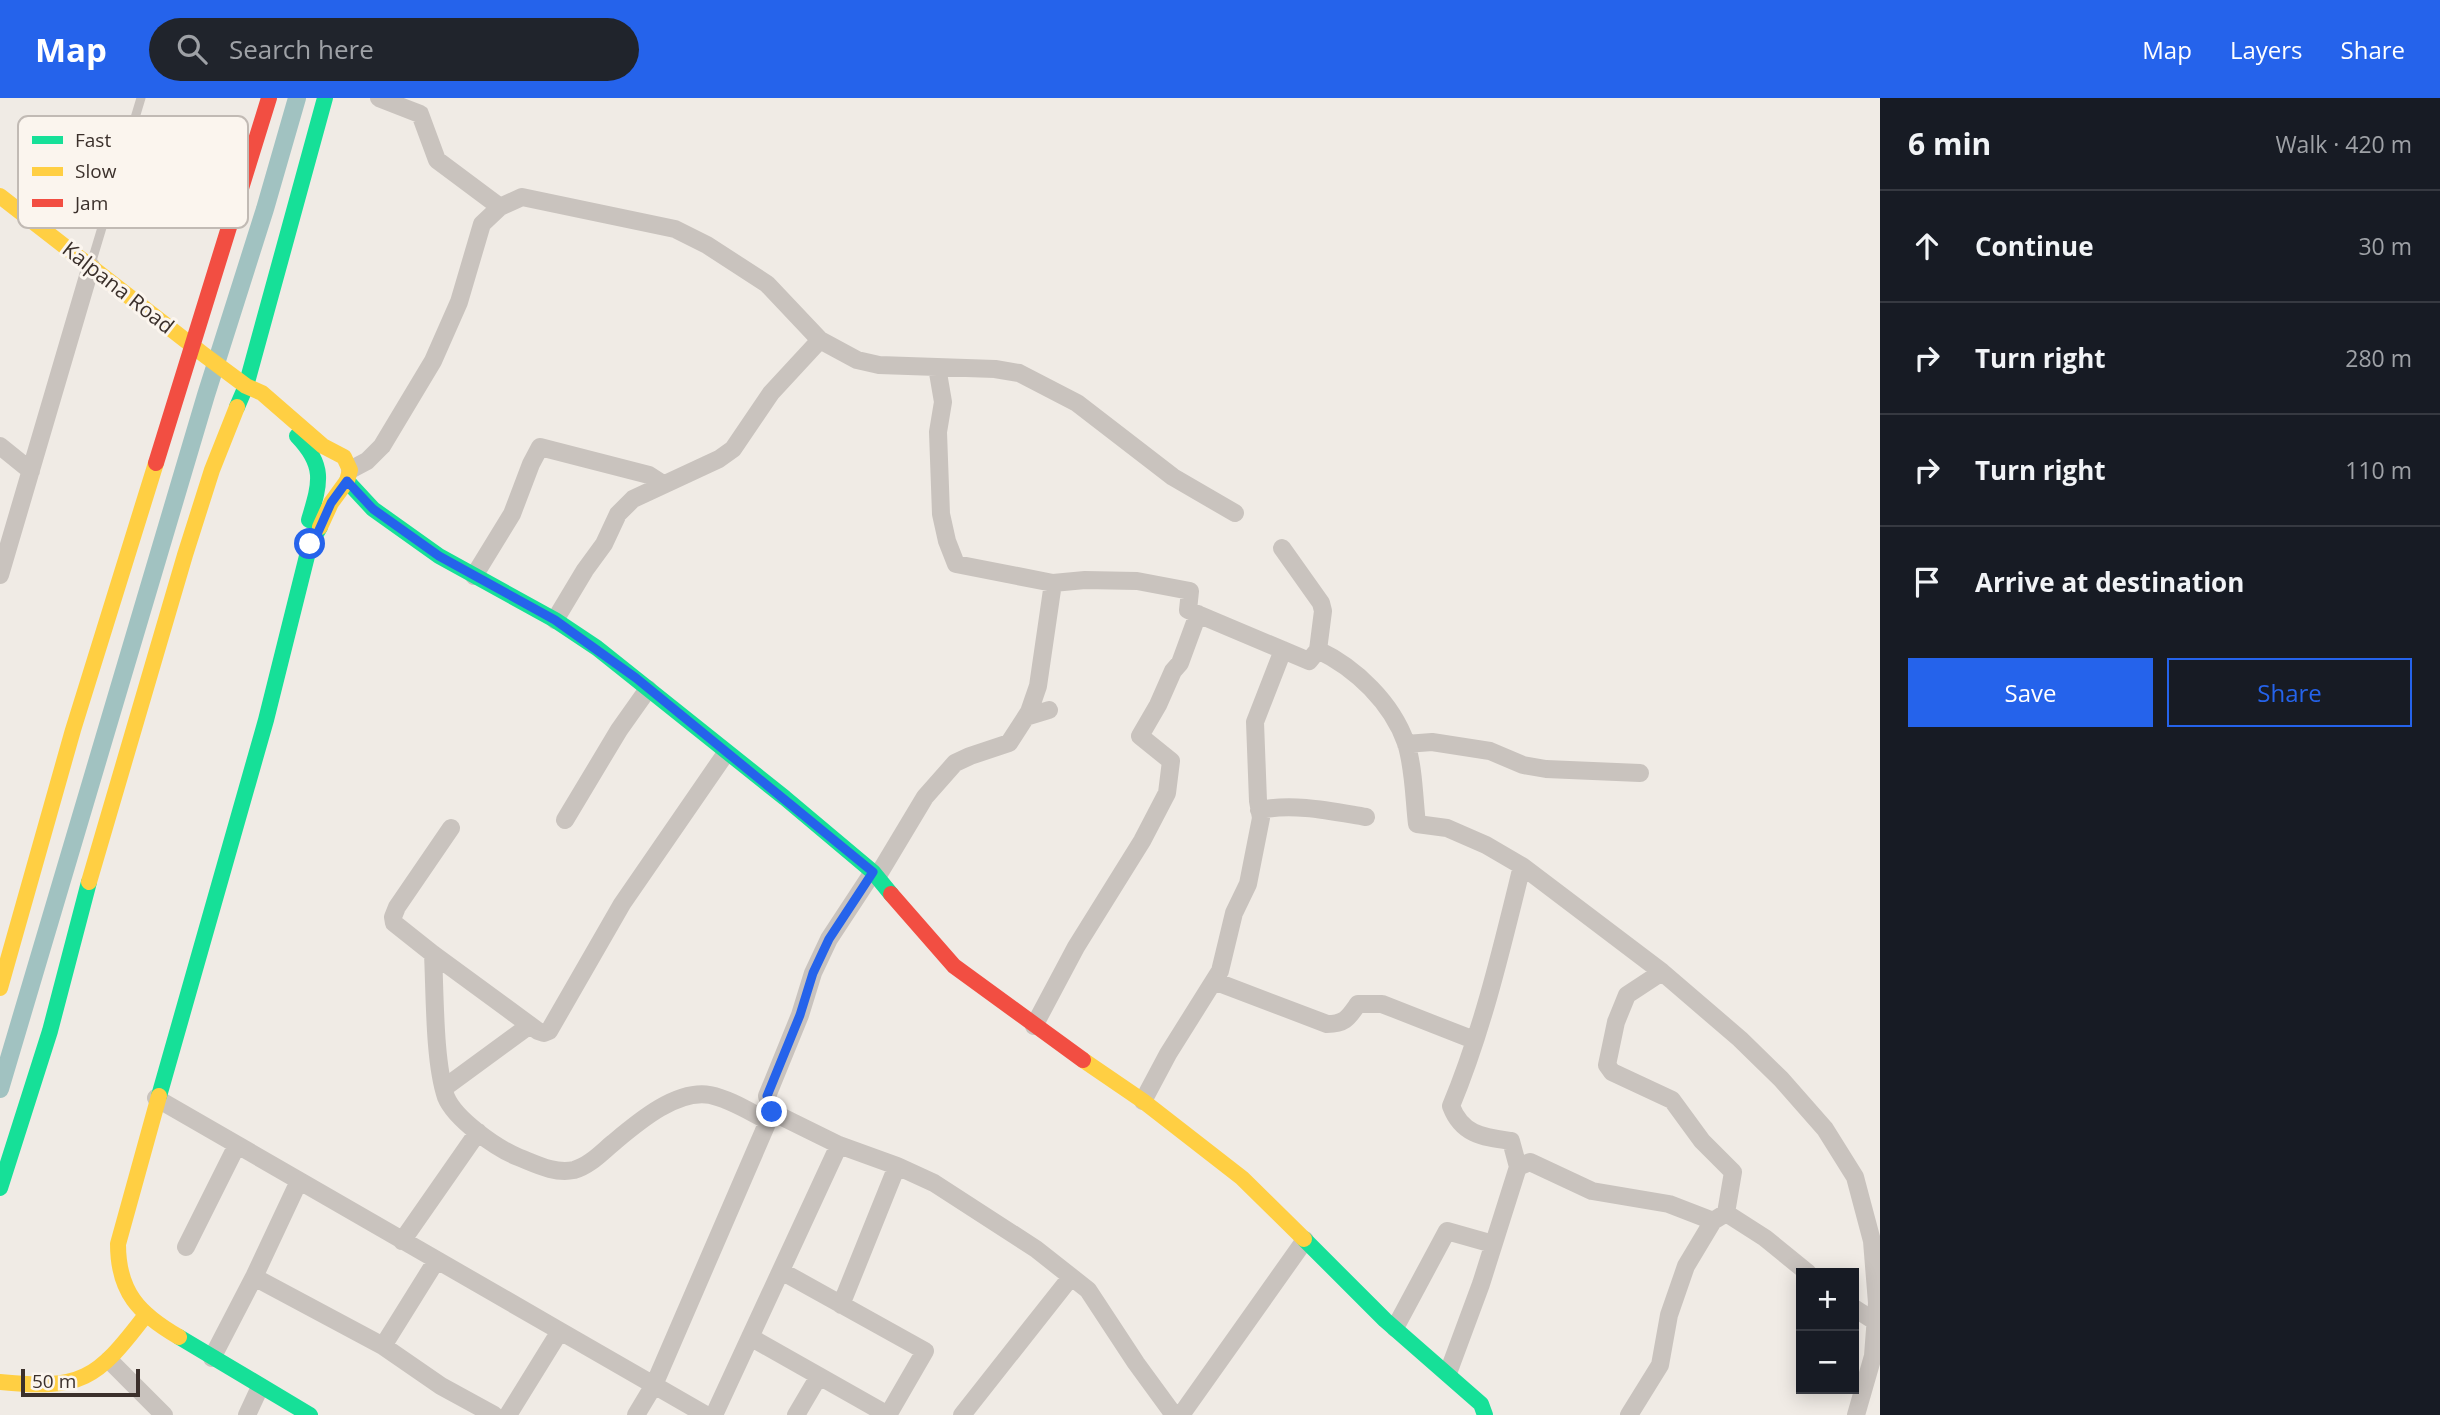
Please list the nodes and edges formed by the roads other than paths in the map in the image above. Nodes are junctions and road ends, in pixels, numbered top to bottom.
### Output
1 (141, 98) edge
2 (269, 98) edge
3 (325, 98) edge
4 (379, 98) edge
5 (136, 116) edge
6 (248, 163) edge
7 (0, 196) edge
8 (500, 207) junction
9 (18, 210) edge
10 (41, 228) edge
11 (102, 228) edge
12 (227, 228) edge
13 (90, 266) junction
14 (820, 340) junction
15 (198, 350) junction
16 (937, 367) junction
17 (240, 382) junction
18 (0, 446) edge
19 (31, 471) junction
20 (320, 479) junction
21 (347, 479) junction
22 (663, 484) junction
23 (1235, 513) dead end
24 (310, 544) junction
25 (1282, 548) dead end
26 (0, 575) edge
27 (474, 576) junction
28 (1053, 583) junction
29 (1198, 614) junction
30 (555, 620) junction
31 (1283, 650) junction
32 (1318, 650) junction
33 (648, 689) junction
34 (1049, 710) dead end
35 (1026, 717) junction
36 (1406, 744) junction
37 (726, 753) junction
38 (1640, 773) dead end
39 (1259, 810) junction
40 (1366, 817) dead end
41 (565, 820) dead end
42 (451, 828) dead end
43 (1522, 866) junction
44 (875, 874) junction
45 (433, 954) junction
46 (1662, 972) junction
47 (1214, 981) junction
48 (0, 988) edge
49 (530, 1025) junction
50 (1034, 1026) junction
51 (1474, 1040) junction
52 (444, 1088) junction
53 (156, 1098) junction
54 (1143, 1101) junction
55 (770, 1116) junction
56 (478, 1132) junction
57 (237, 1145) junction
58 (839, 1145) junction
59 (897, 1166) junction
60 (1518, 1167) junction
61 (299, 1181) junction
62 (0, 1188) edge
63 (1719, 1217) junction
64 (1874, 1220) edge
65 (1305, 1240) junction
66 (402, 1241) junction
67 (1493, 1244) junction
68 (186, 1247) dead end
69 (436, 1261) junction
70 (1802, 1268) edge
71 (780, 1271) junction
72 (254, 1277) junction
73 (1071, 1277) junction
74 (841, 1305) junction
75 (1859, 1311) edge
76 (145, 1316) junction
77 (1876, 1322) junction
78 (1395, 1328) junction
79 (560, 1331) junction
80 (750, 1337) junction
81 (383, 1346) junction
82 (212, 1358) junction
83 (109, 1360) junction
84 (1448, 1373) junction
85 (819, 1376) junction
86 (0, 1382) edge
87 (654, 1385) junction
88 (260, 1387) junction
89 (164, 1415) edge
90 (247, 1415) edge
91 (310, 1415) edge
92 (494, 1415) edge
93 (508, 1415) edge
94 (636, 1415) edge
95 (706, 1415) edge
96 (714, 1415) edge
97 (796, 1415) edge
98 (888, 1415) edge
99 (962, 1415) edge
100 (1174, 1415) edge
101 (1181, 1415) edge
102 (1485, 1415) edge
103 (1629, 1415) edge
104 (1856, 1415) edge

1 - 5 lane
2 - 6 street
3 - 17 street
4 - 8 street
7 - 9 street, Kalpana Road
8 - 14 street
8 - 21 street
10 - 13 street, Kalpana Road
11 - 13 lane
12 - 15 street
13 - 15 street, Kalpana Road
13 - 19 street
14 - 16 street
14 - 22 street
15 - 17 street, Kalpana Road
15 - 48 street
16 - 23 street
16 - 28 street
17 - 20 street
17 - 21 street
17 - 62 street
18 - 19 street
19 - 26 street
20 - 21 street
20 - 24 street
21 - 24 street
21 - 27 street
22 - 27 street
22 - 30 street
24 - 53 street
25 - 32 street
27 - 30 street
28 - 29 street
28 - 35 street
29 - 31 street
29 - 50 street
30 - 33 street
31 - 32 street
31 - 39 street
32 - 36 street
33 - 37 street
33 - 41 street
34 - 35 street
35 - 44 street
36 - 38 street
36 - 43 street
37 - 44 street
37 - 49 street
39 - 40 street
39 - 47 street
42 - 45 street
43 - 46 street
43 - 51 street
44 - 50 street
44 - 55 street
45 - 49 street
45 - 52 street
46 - 63 street
46 - 64 street
47 - 51 street
47 - 54 street
49 - 52 street
50 - 54 street
51 - 60 street
52 - 56 street
53 - 57 street
53 - 76 street
54 - 65 street
55 - 56 street
55 - 58 street
55 - 87 street
56 - 66 street
57 - 61 street
57 - 68 street
58 - 59 street
58 - 71 street
59 - 73 street
59 - 74 street
60 - 63 street
60 - 67 street
61 - 66 street
61 - 72 street
63 - 70 street
63 - 103 street
64 - 77 street
65 - 78 street
65 - 101 street
66 - 69 street
67 - 78 street
67 - 84 street
69 - 79 street
69 - 81 street
71 - 74 street
71 - 80 street
72 - 81 street
72 - 82 street
73 - 99 street
73 - 100 street
74 - 98 street
75 - 77 street
76 - 82 street
76 - 83 street
77 - 104 street
78 - 84 street
79 - 87 street
79 - 93 street
80 - 85 street
80 - 96 street
81 - 92 street
82 - 88 street
83 - 86 street
83 - 89 street
84 - 102 street
85 - 97 street
85 - 98 street
87 - 94 street
87 - 95 street
88 - 90 street
88 - 91 street

